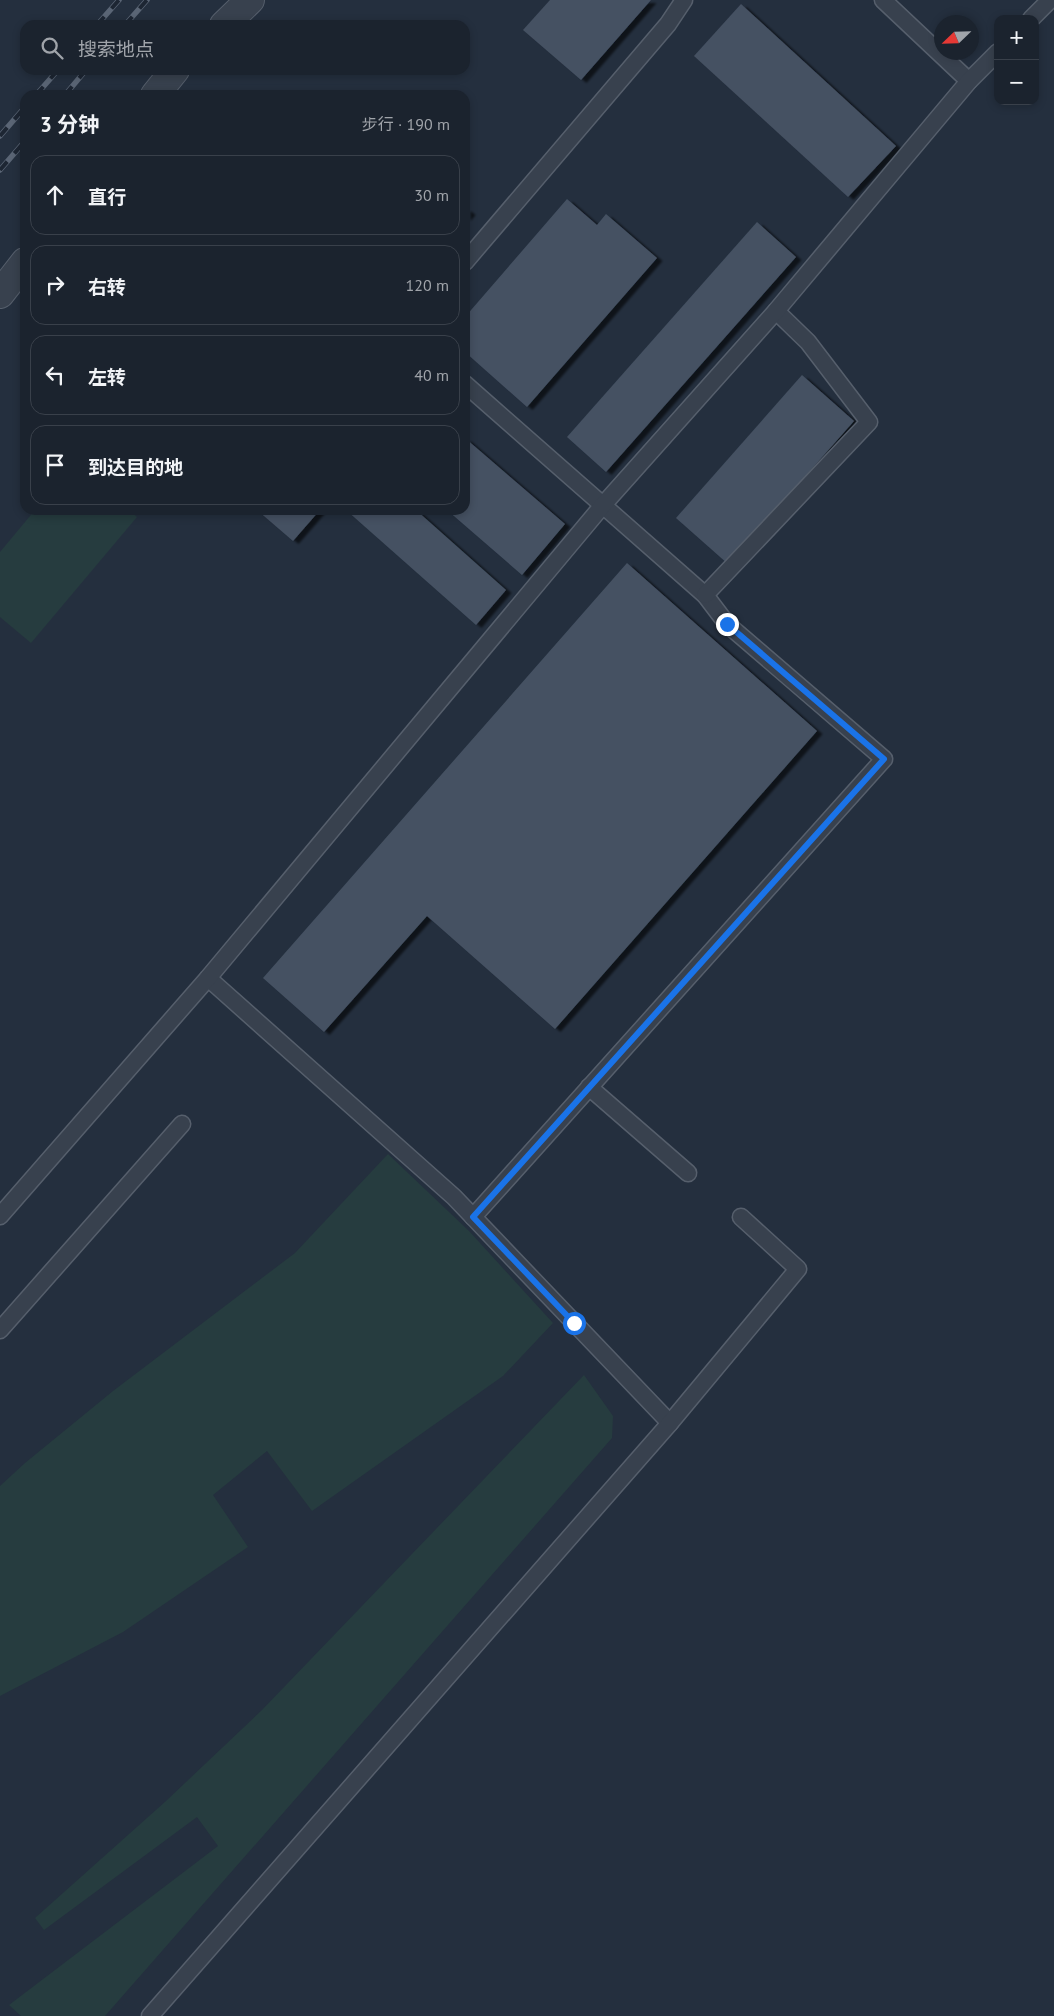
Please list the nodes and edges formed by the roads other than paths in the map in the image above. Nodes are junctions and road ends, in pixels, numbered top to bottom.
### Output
1 (250, 0) edge
2 (684, 0) edge
3 (883, 0) edge
4 (1050, 0) edge
5 (1035, 15) edge
6 (229, 20) edge
7 (994, 56) edge
8 (171, 75) edge
9 (969, 81) junction
10 (159, 90) edge
11 (470, 256) edge
12 (20, 268) edge
13 (0, 294) edge
14 (776, 311) junction
15 (470, 388) edge
16 (603, 505) junction
17 (705, 595) junction
18 (208, 978) junction
19 (589, 1087) junction
20 (182, 1124) dead end
21 (688, 1173) dead end
22 (0, 1216) edge
23 (473, 1217) junction
24 (741, 1217) dead end
25 (0, 1330) edge
26 (670, 1423) junction
27 (150, 2016) edge

1 - 6 street
2 - 11 lane
3 - 9 lane
4 - 5 lane
7 - 9 lane
8 - 10 street
9 - 14 lane
12 - 13 street
14 - 16 lane
14 - 17 lane
15 - 16 lane
16 - 17 lane
16 - 18 lane
17 - 19 lane
18 - 22 lane
18 - 23 lane
19 - 21 lane
19 - 23 lane
20 - 25 lane
23 - 26 lane
24 - 26 lane
26 - 27 lane

